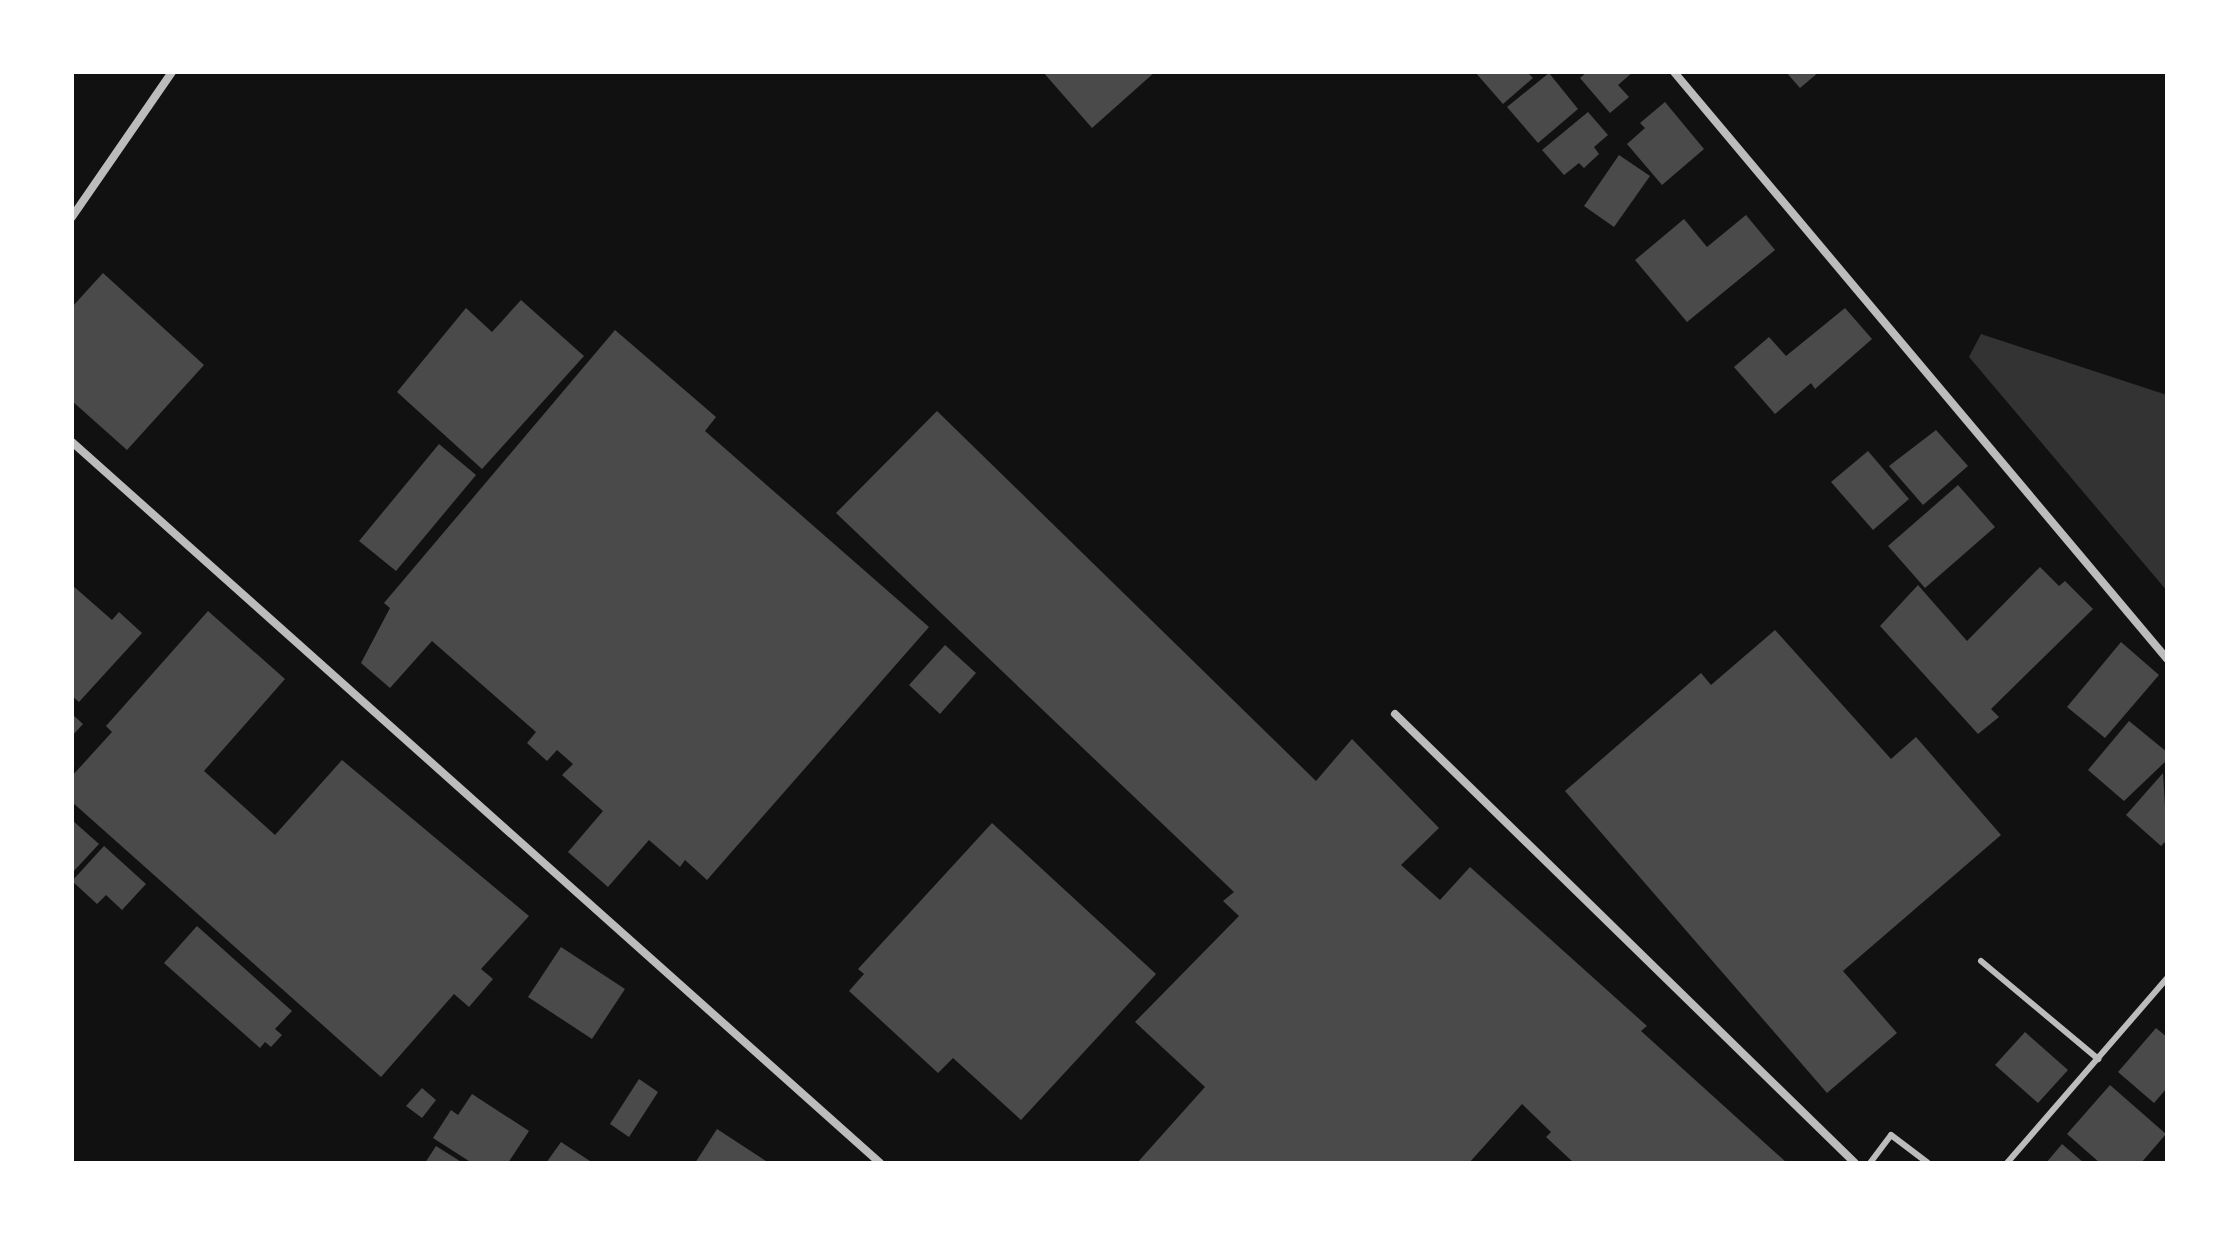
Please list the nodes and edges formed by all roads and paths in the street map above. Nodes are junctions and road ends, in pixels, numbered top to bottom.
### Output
1 (172, 72) edge
2 (1674, 72) edge
3 (72, 217) edge
4 (72, 442) edge
5 (2167, 659) edge
6 (1395, 714) dead end
7 (1981, 961) dead end
8 (2167, 978) edge
9 (2098, 1059) junction
10 (880, 1163) edge
11 (1855, 1163) edge
12 (1870, 1163) edge
13 (1928, 1163) edge
14 (2007, 1163) edge

1 - 3 street
2 - 5 street
4 - 10 street
6 - 11 street
7 - 9 lane
8 - 9 lane
9 - 14 lane
12 - 13 lane

